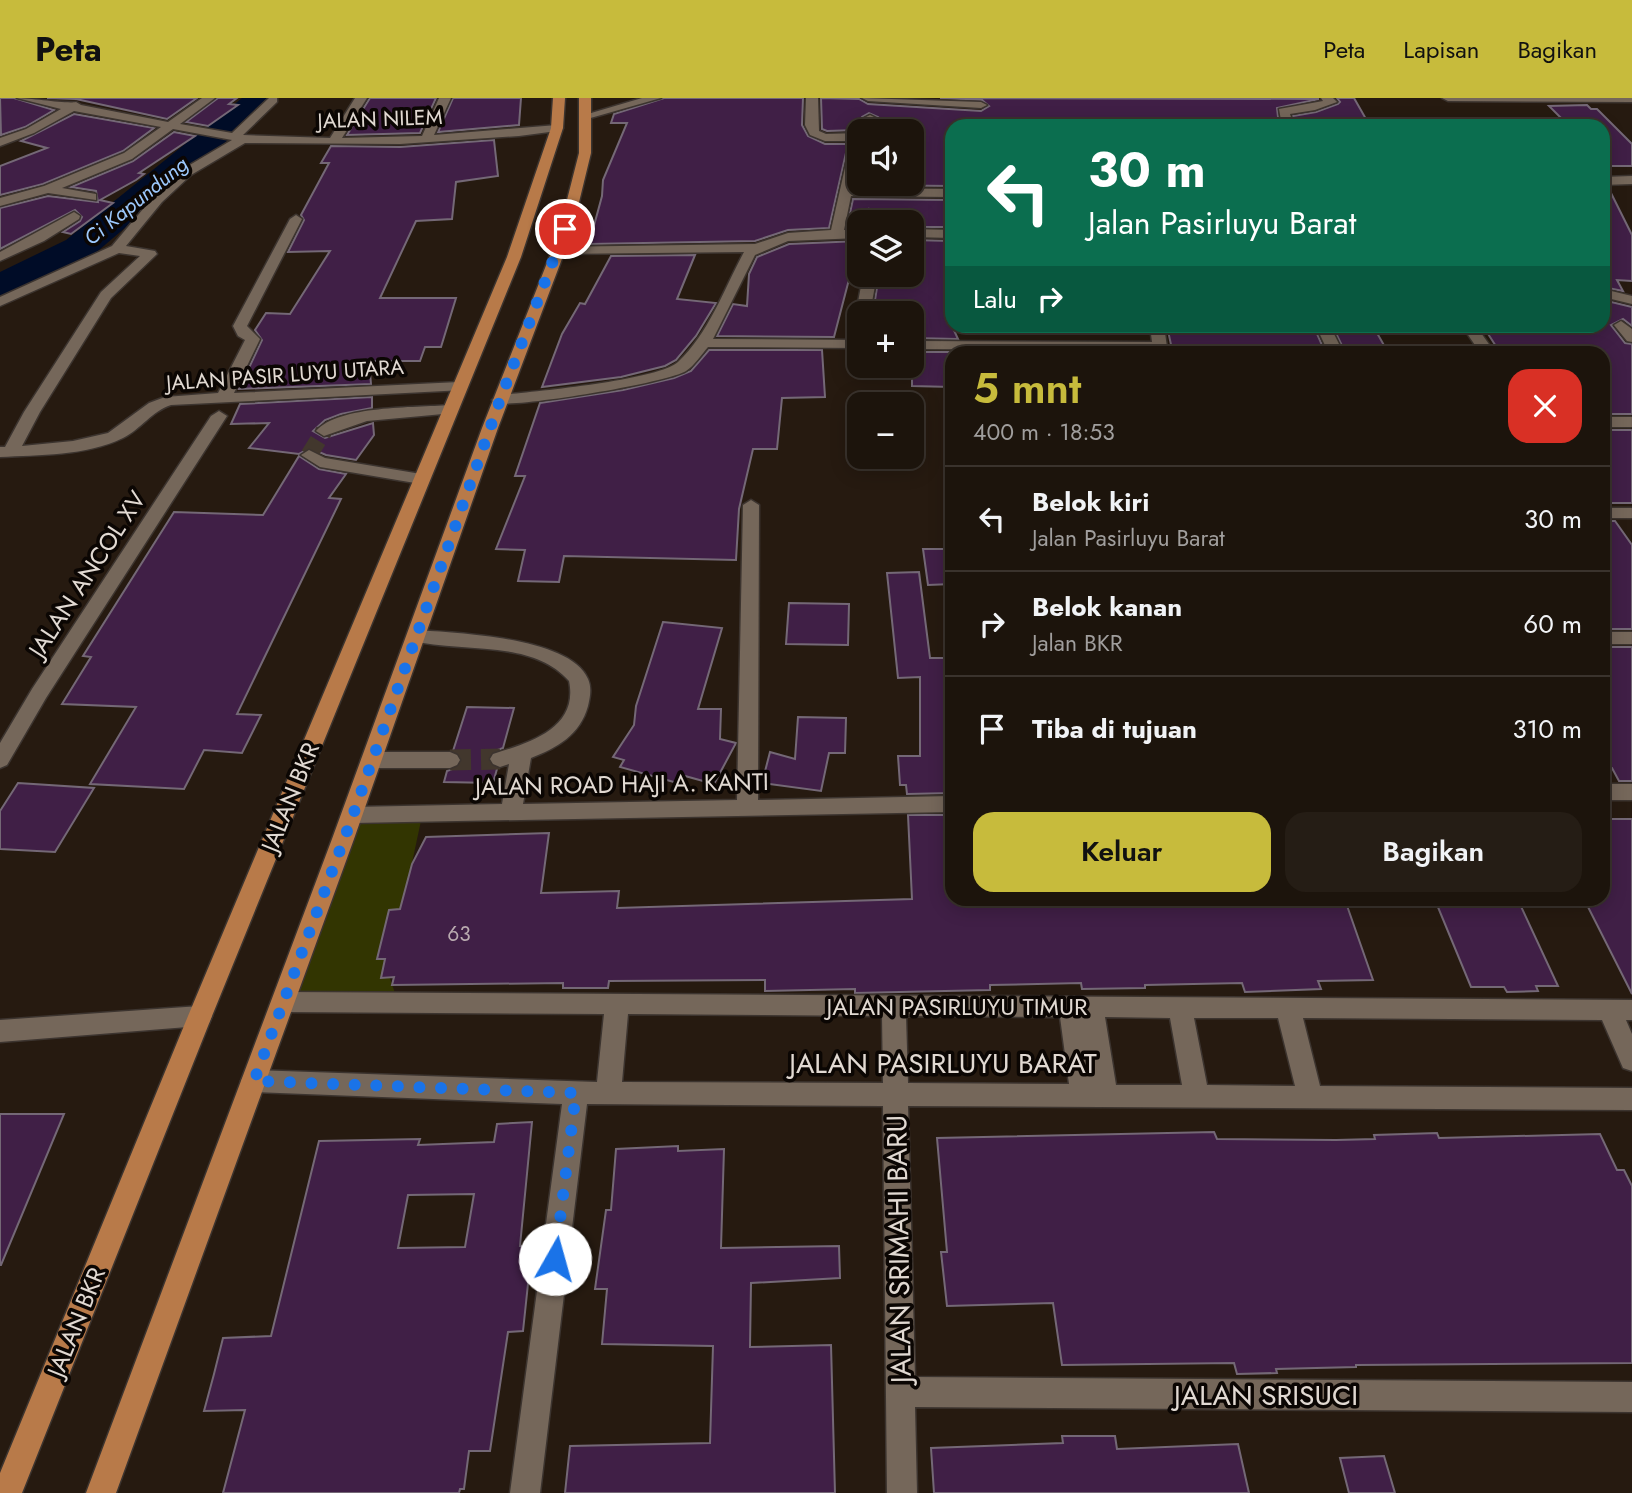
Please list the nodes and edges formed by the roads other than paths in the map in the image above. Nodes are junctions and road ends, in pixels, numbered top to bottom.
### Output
1 (23, 98) edge
2 (86, 98) edge
3 (209, 98) edge
4 (361, 98) edge
5 (445, 98) edge
6 (559, 98) edge
7 (585, 98) edge
8 (655, 98) edge
9 (813, 98) edge
10 (868, 98) edge
11 (1559, 98) edge
12 (1441, 99) edge
13 (1632, 99) edge
14 (273, 100) dead end
15 (1329, 100) edge
16 (981, 106) edge
17 (74, 107) junction
18 (587, 116) junction
19 (1286, 119) edge
20 (168, 125) junction
21 (557, 128) junction
22 (847, 136) edge
23 (236, 137) junction
24 (427, 137) junction
25 (335, 140) junction
26 (0, 142) edge
27 (1632, 180) edge
28 (1610, 181) edge
29 (847, 184) edge
30 (48, 189) junction
31 (845, 192) junction
32 (945, 194) edge
33 (92, 197) dead end
34 (0, 202) edge
35 (74, 216) dead end
36 (296, 219) dead end
37 (924, 233) edge
38 (837, 234) junction
39 (847, 234) edge
40 (945, 234) edge
41 (756, 248) junction
42 (117, 249) junction
43 (557, 250) junction
44 (0, 257) edge
45 (1610, 295) edge
46 (1632, 300) edge
47 (0, 302) edge
48 (1621, 325) dead end
49 (1012, 333) edge
50 (1632, 338) edge
51 (847, 340) edge
52 (704, 343) junction
53 (1010, 344) junction
54 (924, 346) edge
55 (1001, 346) edge
56 (1060, 346) edge
57 (945, 347) edge
58 (459, 387) junction
59 (223, 397) junction
60 (500, 400) junction
61 (449, 410) junction
62 (219, 416) dead end
63 (1610, 422) edge
64 (1632, 422) edge
65 (324, 431) tunnel mouth
66 (5, 451) edge
67 (309, 455) dead end
68 (421, 479) junction
69 (751, 505) dead end
70 (1610, 513) edge
71 (1632, 513) edge
72 (417, 636) junction
73 (1610, 638) edge
74 (1632, 638) edge
75 (521, 754) junction
76 (500, 759) tunnel mouth
77 (0, 760) edge
78 (371, 760) junction
79 (450, 760) tunnel mouth
80 (1610, 792) edge
81 (1632, 792) edge
82 (945, 804) edge
83 (747, 808) junction
84 (511, 812) junction
85 (353, 815) junction
86 (283, 1002) junction
87 (894, 1005) junction
88 (1620, 1010) edge
89 (616, 1014) junction
90 (1083, 1015) junction
91 (200, 1016) junction
92 (1290, 1017) junction
93 (1183, 1018) junction
94 (0, 1031) edge
95 (1632, 1060) edge
96 (254, 1081) junction
97 (609, 1081) junction
98 (1092, 1084) junction
99 (1195, 1084) junction
100 (1308, 1087) junction
101 (576, 1093) junction
102 (897, 1093) junction
103 (1632, 1100) edge
104 (901, 1392) junction
105 (1632, 1397) edge
106 (7, 1493) edge
107 (102, 1493) edge
108 (525, 1493) edge
109 (902, 1493) edge

1 - 17 street, JALAN NILEM
2 - 17 street
3 - 20 street
4 - 25 street
5 - 24 street
6 - 21 main road, JALAN BKR
7 - 18 main road
8 - 18 street
9 - 22 street
10 - 16 street
11 - 12 street
11 - 13 street
14 - 23 street
15 - 19 street
17 - 20 street, JALAN NILEM
17 - 26 street
18 - 43 main road
20 - 23 street, JALAN NILEM
20 - 30 street
21 - 24 street, JALAN NILEM
21 - 58 main road, JALAN BKR
23 - 25 street, JALAN NILEM
23 - 42 street
24 - 25 street, JALAN NILEM
27 - 28 street
29 - 31 street
30 - 33 street
30 - 34 street
31 - 32 street
31 - 38 street
35 - 44 street
36 - 59 street
37 - 40 street
38 - 39 street
38 - 41 street
41 - 43 street
41 - 52 street
42 - 47 street
42 - 66 street
43 - 60 main road
45 - 46 street
48 - 50 street
49 - 53 street
51 - 52 street
52 - 60 street
53 - 55 street
53 - 56 street
54 - 57 street
58 - 59 street, JALAN PASIR LUYU UTARA
58 - 61 main road, JALAN BKR
59 - 66 street, JALAN PASIR LUYU UTARA
60 - 72 main road
61 - 65 street
61 - 68 main road, JALAN BKR
62 - 77 street, JALAN ANCOL XV
63 - 64 street
67 - 68 street
68 - 91 main road, JALAN BKR
69 - 83 street
70 - 71 street
72 - 75 street
72 - 78 main road
73 - 74 street
75 - 76 street
75 - 84 street
78 - 79 street
78 - 85 main road
80 - 81 street
82 - 83 street, JALAN ROAD HAJI A. KANTI
83 - 84 street, JALAN ROAD HAJI A. KANTI
84 - 85 street, JALAN ROAD HAJI A. KANTI
85 - 86 main road
86 - 89 street, JALAN PASIRLUYU TIMUR
86 - 96 main road
87 - 89 street, JALAN PASIRLUYU TIMUR
87 - 90 street, JALAN PASIRLUYU TIMUR
87 - 102 street, JALAN SRIMAHI BARU
88 - 92 street, JALAN PASIRLUYU TIMUR
88 - 95 street
89 - 97 street
90 - 93 street, JALAN PASIRLUYU TIMUR
90 - 98 street
91 - 94 street
91 - 106 main road, JALAN BKR
92 - 93 street, JALAN PASIRLUYU TIMUR
92 - 100 street
93 - 99 street
96 - 101 street, JALAN PASIRLUYU BARAT
96 - 107 main road
97 - 101 street, JALAN PASIRLUYU BARAT
97 - 102 street, JALAN PASIRLUYU BARAT
98 - 99 street, JALAN PASIRLUYU BARAT
98 - 102 street, JALAN PASIRLUYU BARAT
99 - 100 street, JALAN PASIRLUYU BARAT
100 - 103 street, JALAN PASIRLUYU BARAT
101 - 108 street
102 - 104 street, JALAN SRIMAHI BARU
104 - 105 street, JALAN SRISUCI
104 - 109 street, JALAN SRIMAHI BARU

